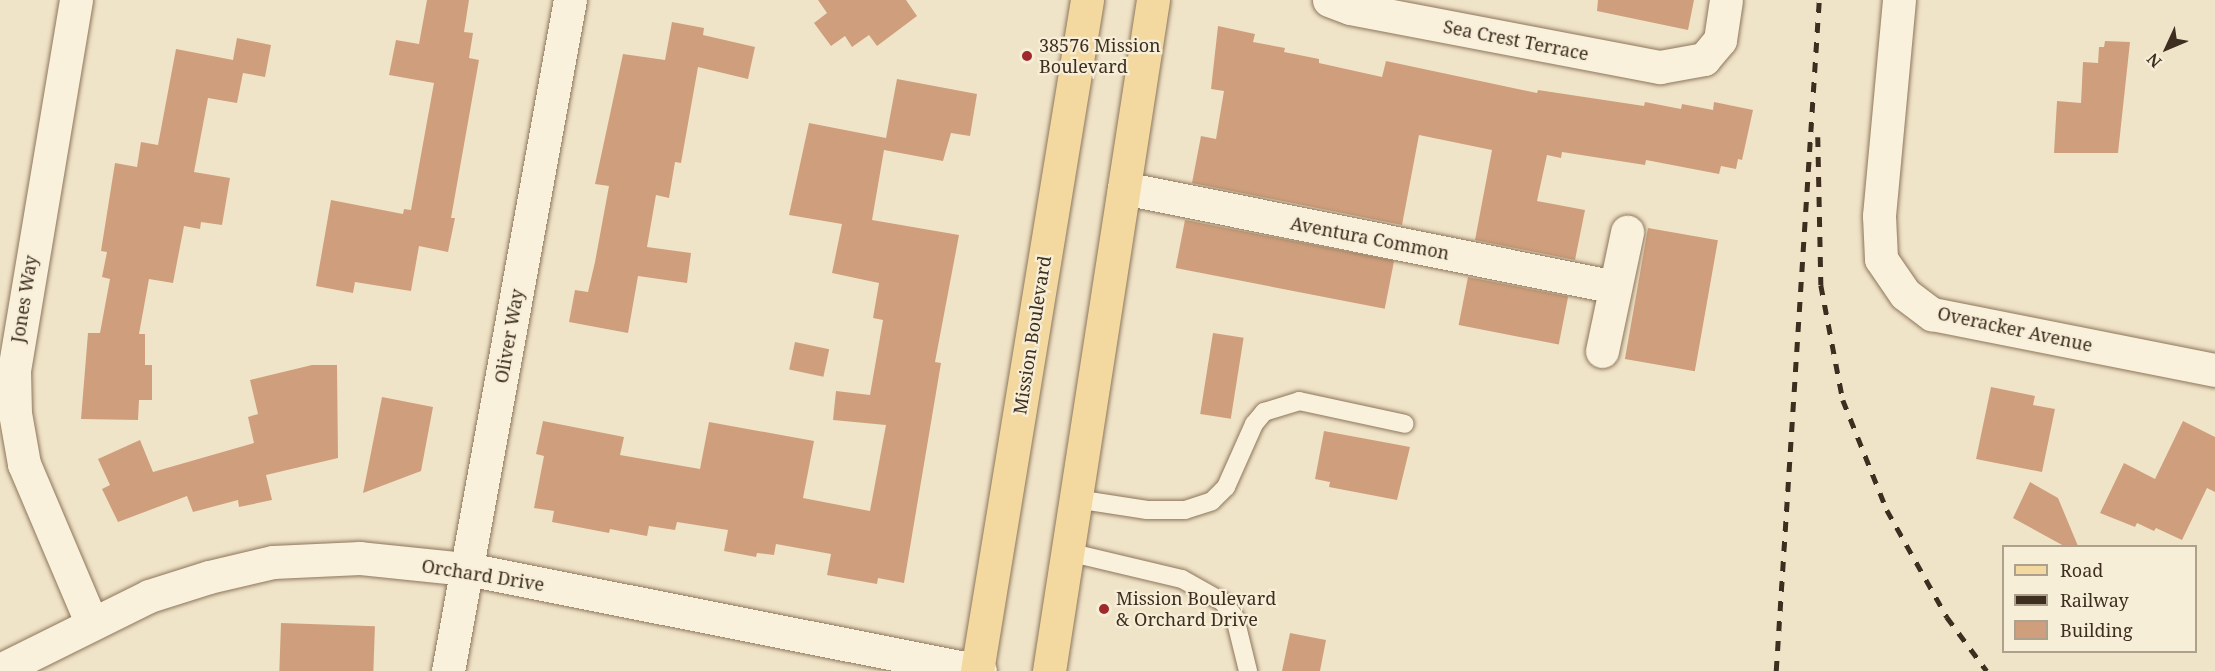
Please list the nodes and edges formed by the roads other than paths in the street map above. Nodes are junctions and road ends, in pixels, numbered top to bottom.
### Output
1 (76, 0) edge
2 (570, 0) edge
3 (1087, 0) edge
4 (1153, 0) edge
5 (1329, 0) edge
6 (1726, 0) edge
7 (1899, 0) edge
8 (1124, 188) junction
9 (1627, 232) dead end
10 (1615, 287) junction
11 (1602, 351) dead end
12 (2215, 369) edge
13 (1405, 424) dead end
14 (1076, 499) junction
15 (1068, 552) junction
16 (467, 569) junction
17 (92, 622) junction
18 (0, 670) edge
19 (448, 671) edge
20 (978, 671) edge
21 (1050, 671) edge
22 (1248, 671) edge

1 - 17 street, Jones Way
2 - 16 street, Oliver Way
3 - 20 main road, Mission Boulevard
4 - 8 main road
5 - 6 street, Sea Crest Terrace
7 - 12 street, Overacker Avenue
8 - 10 street, Aventura Common
8 - 14 main road
9 - 10 street
10 - 11 street
13 - 14 lane
14 - 15 main road
15 - 21 main road
15 - 22 lane
16 - 17 street, Orchard Drive
16 - 19 street, Oliver Way
16 - 20 street, Orchard Drive
17 - 18 street, Orchard Drive

